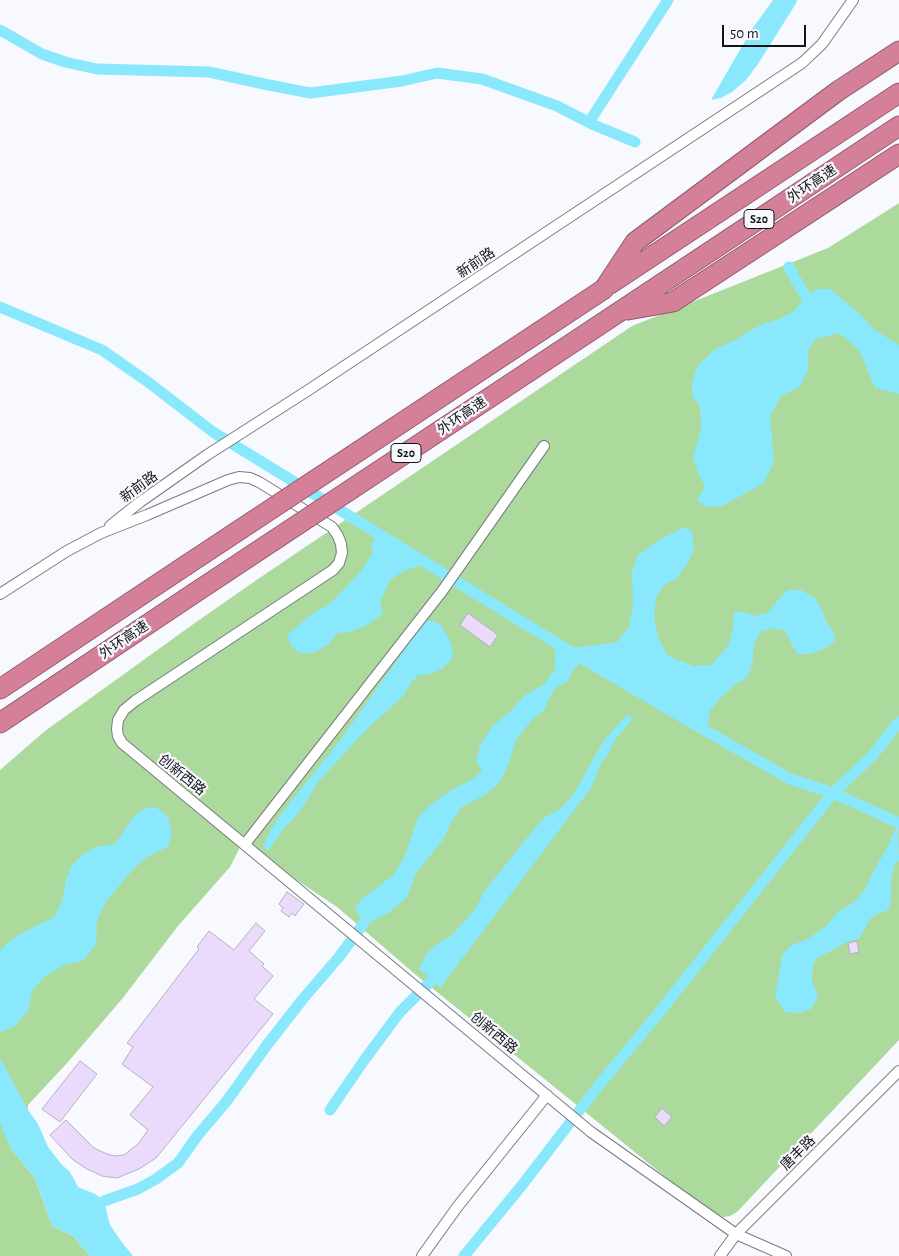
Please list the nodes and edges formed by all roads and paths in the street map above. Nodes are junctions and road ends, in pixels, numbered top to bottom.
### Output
1 (853, 0) edge
2 (899, 51) edge
3 (899, 93) edge
4 (899, 126) edge
5 (899, 154) edge
6 (604, 288) junction
7 (619, 312) junction
8 (544, 446) dead end
9 (101, 533) junction
10 (0, 594) edge
11 (0, 689) edge
12 (0, 723) edge
13 (245, 844) junction
14 (899, 1071) edge
15 (547, 1095) junction
16 (736, 1234) junction
17 (422, 1256) edge
18 (720, 1256) edge
19 (786, 1256) edge

1 - 9 street, 新前路
2 - 6 highway
3 - 6 highway, 外环高速 / S20
4 - 7 highway, 外环高速 / S20
5 - 7 highway
6 - 11 highway, 外环高速 / S20, bridge
7 - 12 highway, 外环高速 / S20, bridge
8 - 13 street
9 - 10 street, 创新西路
9 - 13 street, 创新西路
13 - 15 street, 创新西路
14 - 16 street, 唐丰路
15 - 16 street, 创新西路
15 - 17 street
16 - 18 street, 唐丰路
16 - 19 street, 创新西路

